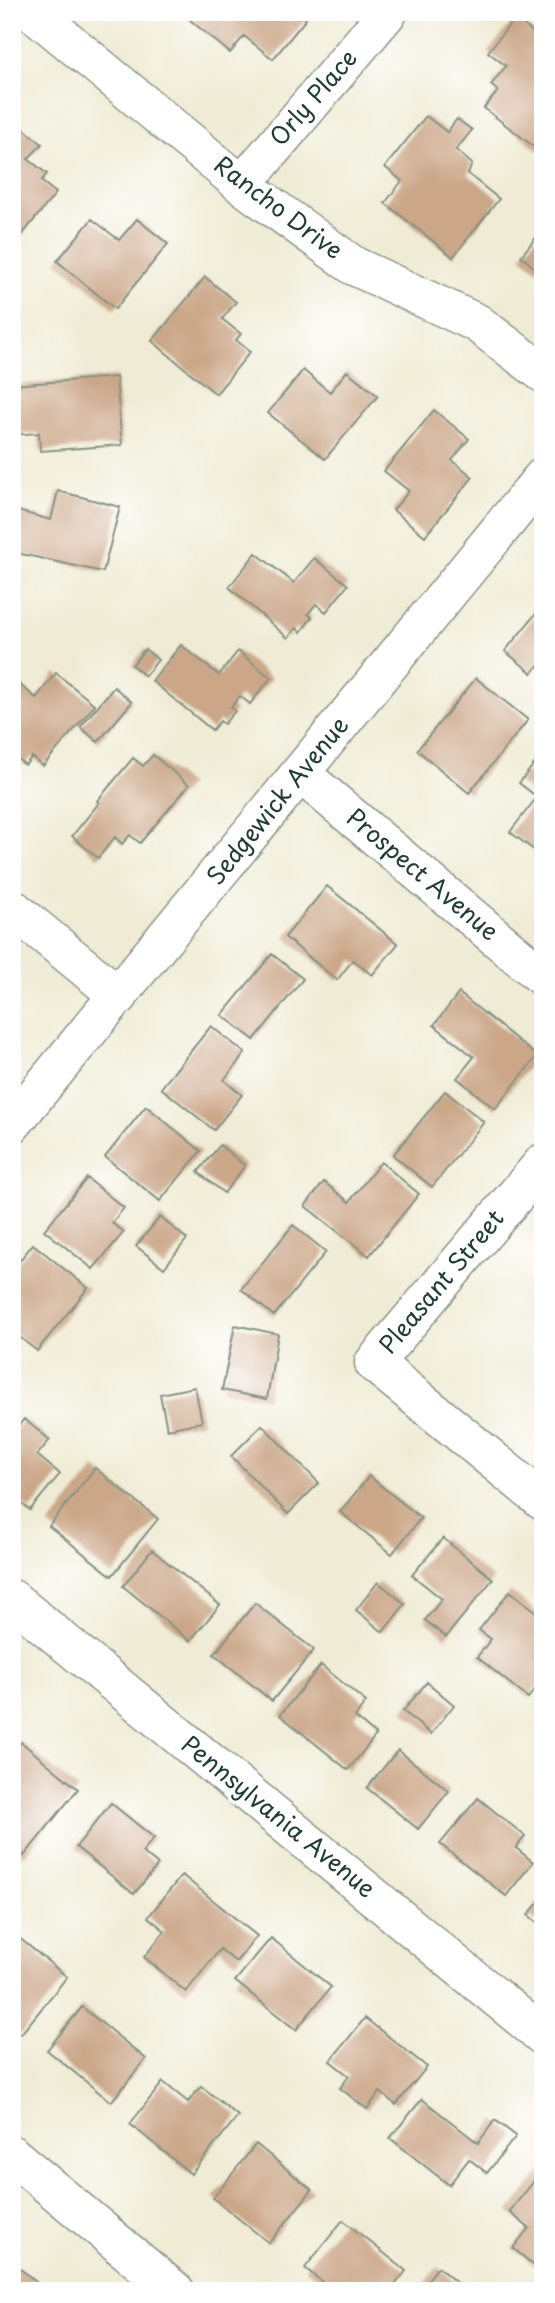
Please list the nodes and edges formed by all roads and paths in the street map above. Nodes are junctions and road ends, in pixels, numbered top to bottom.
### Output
1 (33, 12) edge
2 (388, 12) edge
3 (242, 185) junction
4 (543, 373) edge
5 (543, 477) edge
6 (301, 774) junction
7 (12, 908) edge
8 (543, 977) edge
9 (119, 996) junction
10 (12, 1124) edge
11 (543, 1163) edge
12 (543, 1501) edge
13 (12, 1599) edge
14 (543, 2036) edge
15 (12, 2155) edge
16 (175, 2291) edge

1 - 3 street, Rancho Drive
2 - 3 street, Orly Place
3 - 4 street, Rancho Drive
5 - 6 street, Sedgewick Avenue
6 - 8 street, Prospect Avenue
6 - 9 street, Sedgewick Avenue
7 - 9 street
9 - 10 street, Sedgewick Avenue
11 - 12 street, Pleasant Street
13 - 14 street, Pennsylvania Avenue
15 - 16 street

